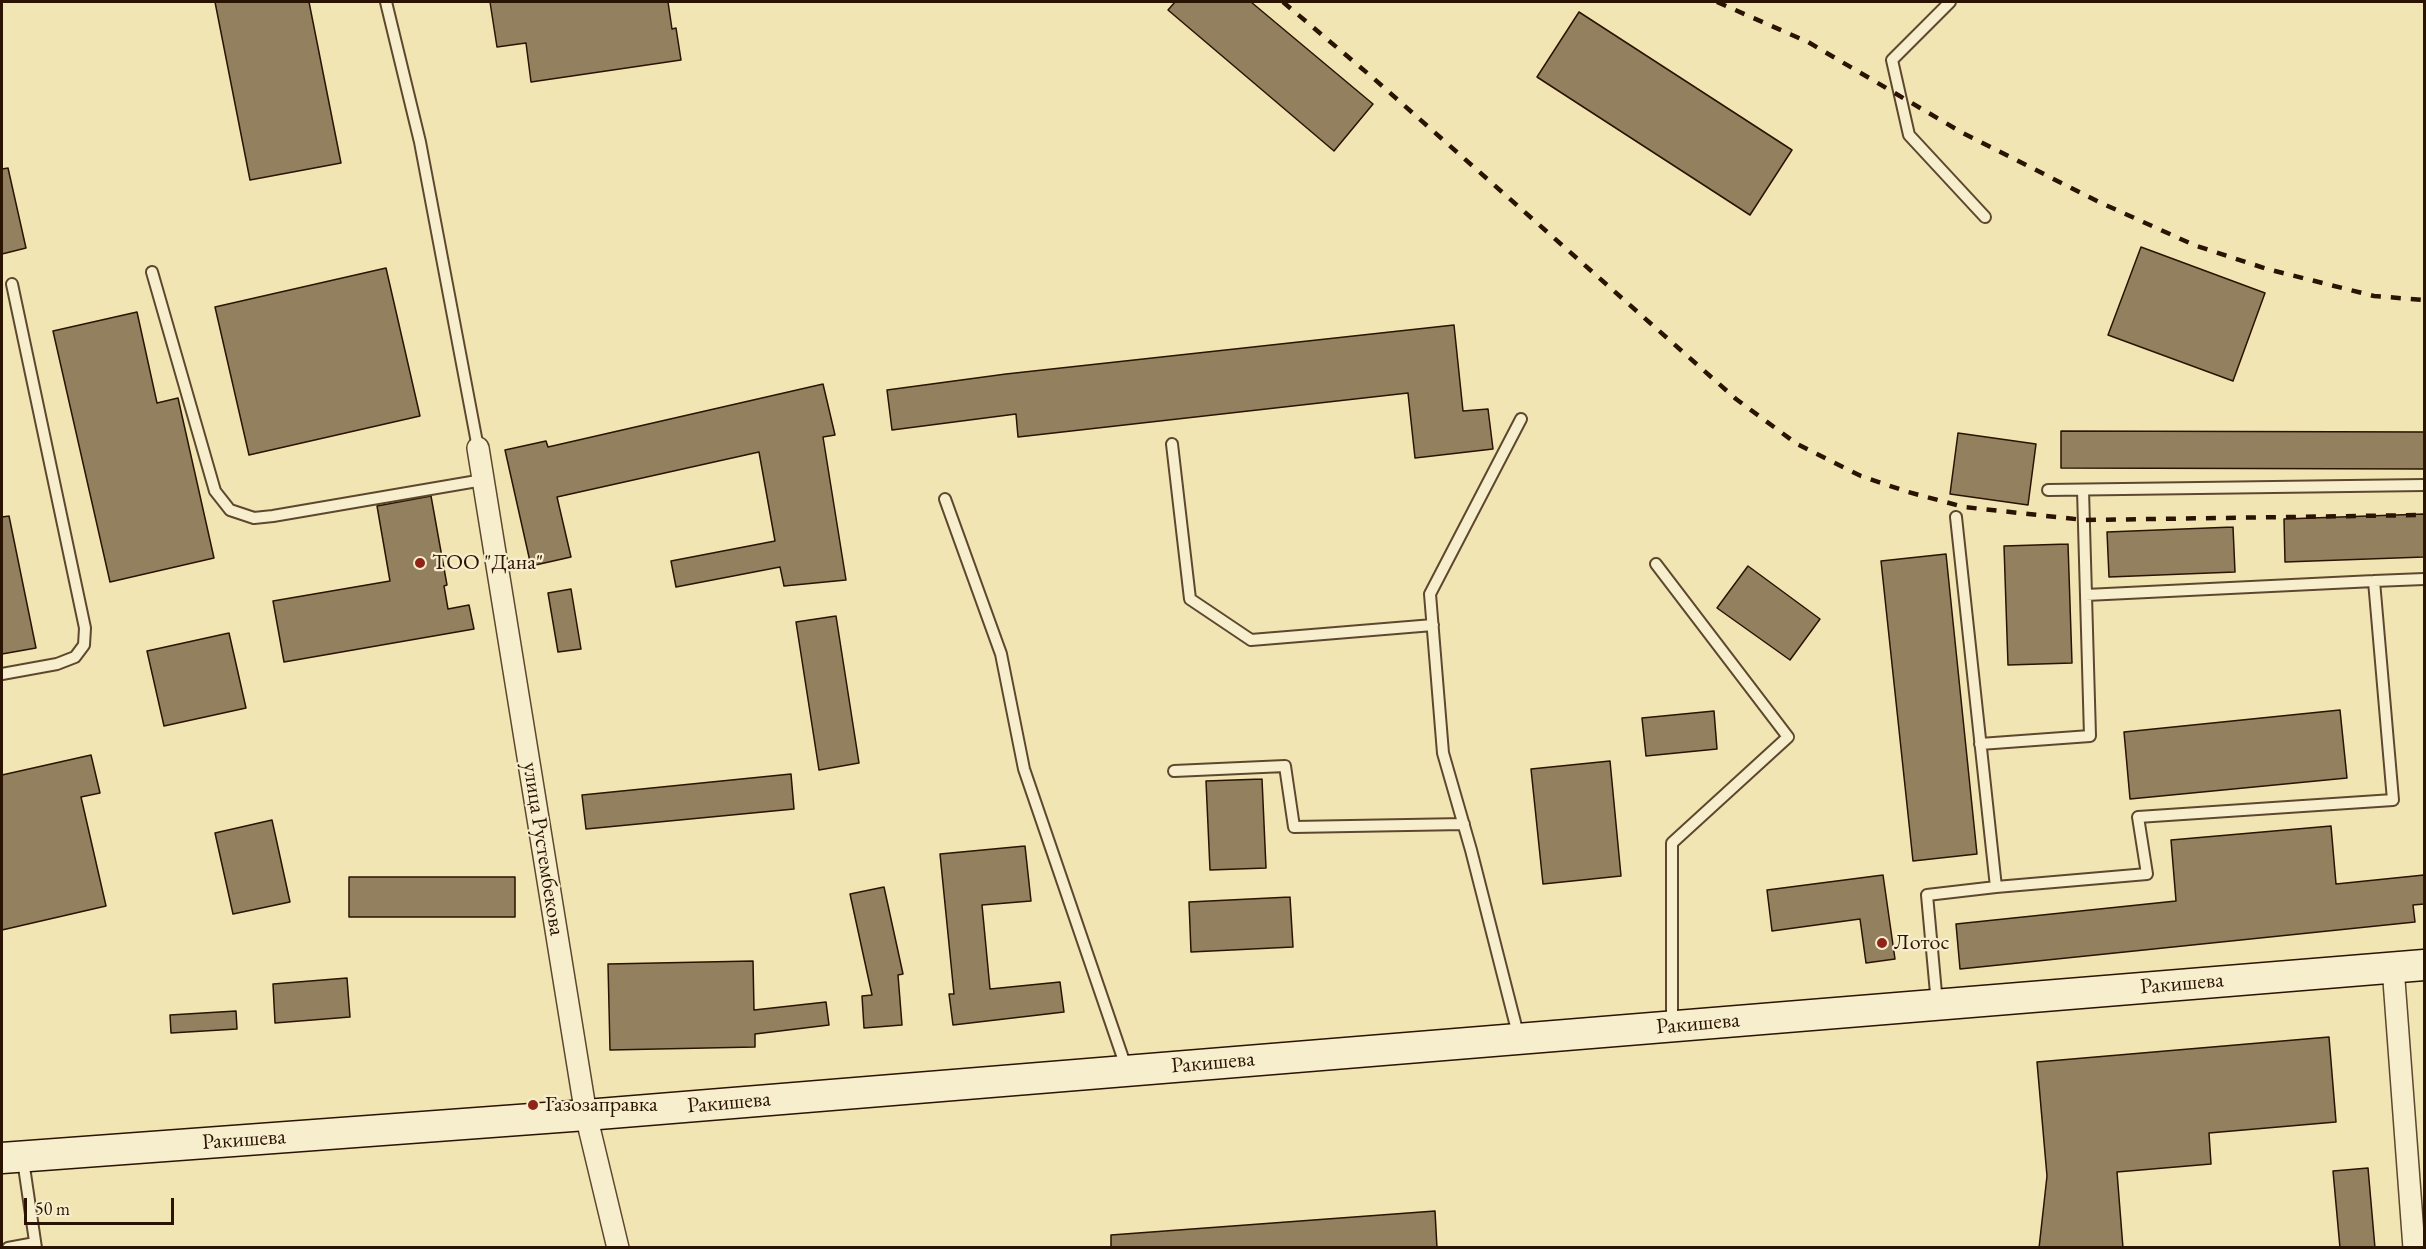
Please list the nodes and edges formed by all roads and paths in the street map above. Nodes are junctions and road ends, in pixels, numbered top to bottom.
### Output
1 (386, 2) edge
2 (1950, 2) edge
3 (1985, 218) dead end
4 (152, 272) dead end
5 (12, 284) dead end
6 (1521, 419) dead end
7 (1172, 444) dead end
8 (478, 448) joint
9 (483, 480) junction
10 (2424, 485) edge
11 (2048, 490) dead end
12 (2084, 490) junction
13 (945, 499) dead end
14 (1956, 517) dead end
15 (1656, 564) dead end
16 (2424, 579) edge
17 (2374, 581) junction
18 (2086, 595) junction
19 (1433, 625) junction
20 (2, 674) edge
21 (1980, 744) junction
22 (1174, 771) dead end
23 (1464, 824) junction
24 (1996, 887) junction
25 (2424, 965) edge
26 (2393, 967) junction
27 (1936, 1004) junction
28 (1672, 1026) junction
29 (1519, 1038) junction
30 (1127, 1071) junction
31 (586, 1115) junction
32 (12, 1157) edge
33 (36, 1245) edge
34 (8, 1248) edge
35 (618, 1248) edge
36 (2414, 1248) edge

1 - 8 lane
2 - 3 lane
4 - 9 lane
5 - 20 lane
6 - 19 lane
7 - 19 lane
8 - 9 street, улица Рустембекова
9 - 31 street, улица Рустембекова
10 - 12 lane
11 - 12 lane
12 - 18 lane
13 - 30 lane
14 - 21 lane
15 - 28 lane
16 - 17 lane
17 - 18 lane
17 - 24 lane
18 - 21 lane
19 - 23 lane
21 - 24 lane
22 - 23 lane
23 - 29 lane
24 - 27 lane
25 - 26 street, Ракишева
26 - 27 street, Ракишева
26 - 36 street
27 - 28 street, Ракишева
28 - 29 street, Ракишева
29 - 30 street, Ракишева
30 - 31 street, Ракишева
31 - 32 street, Ракишева
31 - 35 street, улица Рустембекова
32 - 33 lane
33 - 34 lane

